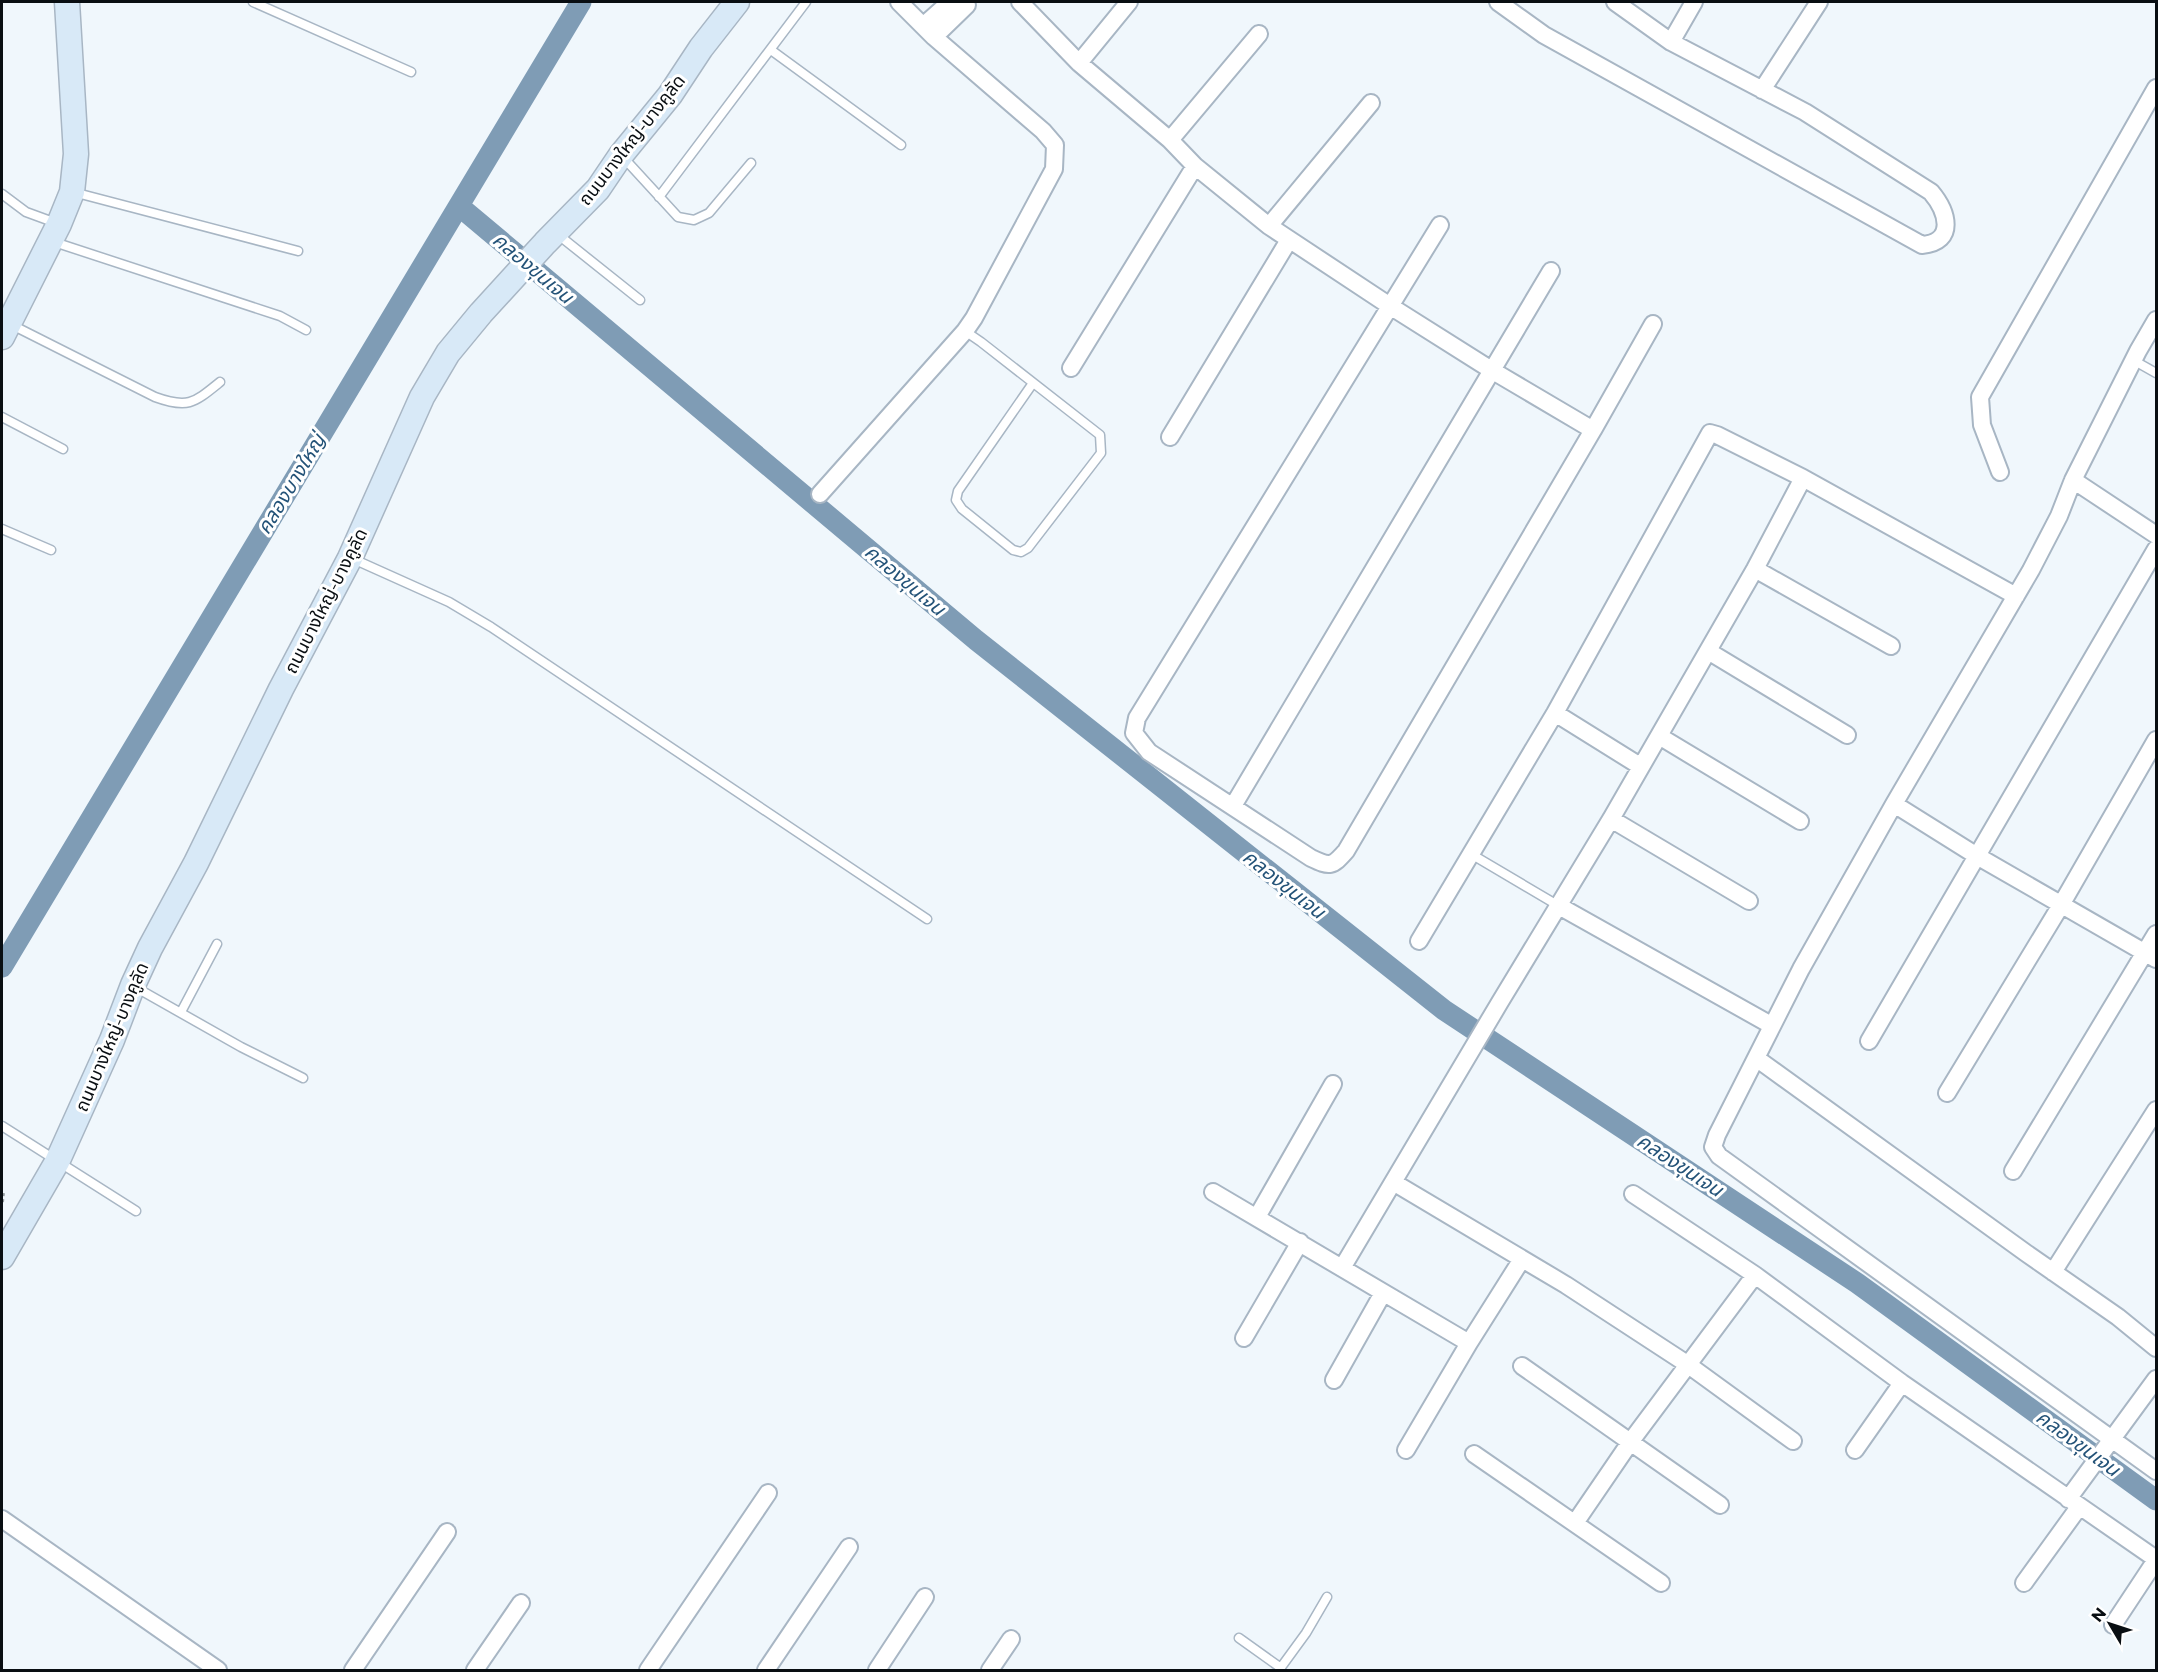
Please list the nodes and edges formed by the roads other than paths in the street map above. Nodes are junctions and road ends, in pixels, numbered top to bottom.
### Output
1 (67, 2) edge
2 (253, 2) edge
3 (737, 2) edge
4 (806, 2) edge
5 (898, 2) edge
6 (950, 2) edge
7 (1020, 2) edge
8 (1129, 2) edge
9 (1498, 2) edge
10 (1615, 2) edge
11 (1694, 2) edge
12 (1819, 2) edge
13 (967, 5) dead end
14 (928, 32) junction
15 (1259, 34) dead end
16 (1671, 42) junction
17 (771, 50) junction
18 (1079, 63) junction
19 (411, 72) dead end
20 (2157, 88) edge
21 (1762, 90) junction
22 (1371, 103) dead end
23 (1170, 140) junction
24 (901, 145) dead end
25 (621, 155) junction
26 (751, 163) dead end
27 (1195, 166) junction
28 (72, 192) junction
29 (2, 194) edge
30 (659, 197) junction
31 (1440, 225) dead end
32 (1269, 226) junction
33 (55, 232) junction
34 (550, 238) junction
35 (1289, 240) junction
36 (298, 251) dead end
37 (1551, 272) dead end
38 (640, 300) dead end
39 (1390, 306) junction
40 (2157, 320) edge
41 (1653, 324) dead end
42 (5, 330) edge
43 (306, 330) dead end
44 (965, 331) junction
45 (2133, 360) junction
46 (1071, 369) dead end
47 (1493, 371) junction
48 (2157, 373) edge
49 (220, 382) dead end
50 (1033, 383) junction
51 (2, 417) edge
52 (1593, 430) junction
53 (1170, 437) dead end
54 (63, 449) dead end
55 (2000, 472) dead end
56 (1803, 478) junction
57 (2073, 480) junction
58 (820, 494) dead end
59 (2, 529) edge
60 (2157, 535) edge
61 (2157, 549) edge
62 (51, 550) dead end
63 (350, 558) junction
64 (1755, 570) junction
65 (2016, 596) junction
66 (1891, 646) dead end
67 (1708, 651) junction
68 (1555, 713) junction
69 (1847, 735) dead end
70 (1659, 736) junction
71 (2157, 740) edge
72 (1640, 766) junction
73 (1894, 804) junction
74 (1233, 806) junction
75 (1611, 819) junction
76 (1800, 821) dead end
77 (1471, 854) junction
78 (1977, 856) junction
79 (1749, 902) dead end
80 (2061, 905) junction
81 (1559, 906) junction
82 (927, 919) dead end
83 (2157, 934) edge
84 (1419, 941) dead end
85 (217, 944) dead end
86 (2151, 956) edge
87 (133, 985) junction
88 (181, 1012) junction
89 (1771, 1025) junction
90 (1869, 1041) dead end
91 (1756, 1058) junction
92 (303, 1078) dead end
93 (1333, 1084) dead end
94 (1947, 1093) dead end
95 (2157, 1110) edge
96 (2, 1126) edge
97 (57, 1162) junction
98 (2013, 1171) dead end
99 (1393, 1182) junction
100 (1213, 1192) dead end
101 (1633, 1194) dead end
102 (136, 1211) dead end
103 (1257, 1217) junction
104 (1300, 1242) junction
105 (2, 1257) edge
106 (1522, 1259) junction
107 (1342, 1268) junction
108 (2053, 1272) junction
109 (1755, 1275) junction
110 (1383, 1293) junction
111 (1244, 1338) dead end
112 (1468, 1343) junction
113 (2157, 1348) edge
114 (1687, 1364) junction
115 (1522, 1366) dead end
116 (2157, 1379) edge
117 (1334, 1380) dead end
118 (1902, 1383) junction
119 (1631, 1441) junction
120 (1793, 1441) dead end
121 (2110, 1443) junction
122 (1406, 1450) dead end
123 (1855, 1450) dead end
124 (1474, 1454) dead end
125 (2157, 1471) edge
126 (768, 1493) dead end
127 (2073, 1503) junction
128 (1720, 1505) dead end
129 (2, 1519) edge
130 (1575, 1523) junction
131 (447, 1532) dead end
132 (849, 1547) dead end
133 (2157, 1559) edge
134 (1662, 1583) dead end
135 (2024, 1583) dead end
136 (925, 1597) dead end
137 (1327, 1597) dead end
138 (521, 1603) dead end
139 (2113, 1625) dead end
140 (1239, 1638) dead end
141 (1011, 1639) dead end
142 (1280, 1669) edge
143 (218, 1671) edge
144 (353, 1671) edge
145 (475, 1671) edge
146 (648, 1671) edge
147 (766, 1671) edge
148 (877, 1671) edge
149 (990, 1671) edge

1 - 28 street
2 - 19 lane
3 - 25 street, ถนนบางใหญ่-บางคูลัด
4 - 17 lane
5 - 14 street
6 - 14 street
7 - 18 street
8 - 18 street
9 - 21 street
10 - 16 street
11 - 16 street
12 - 21 street
13 - 14 street
14 - 44 street
15 - 23 street
16 - 21 street
17 - 24 lane
17 - 30 lane
18 - 23 street
20 - 55 street
22 - 32 street
23 - 27 street
25 - 30 lane
25 - 34 street, ถนนบางใหญ่-บางคูลัด
26 - 30 lane
27 - 32 street
27 - 46 street
28 - 33 street
28 - 36 lane
29 - 33 lane
31 - 39 street
32 - 35 street
33 - 42 street
33 - 43 lane
34 - 38 lane
34 - 63 street, ถนนบางใหญ่-บางคูลัด
35 - 39 street
35 - 53 street
37 - 47 street
39 - 47 street
39 - 74 street
40 - 45 street
41 - 52 street
42 - 49 lane
44 - 50 lane
44 - 58 street
45 - 48 lane
45 - 57 street
47 - 52 street
47 - 74 street
50 - 50 lane
51 - 54 lane
52 - 74 street
56 - 64 street
56 - 65 street
56 - 68 street
57 - 60 street
57 - 65 street
59 - 62 lane
61 - 78 street
63 - 82 lane
63 - 87 street, ถนนบางใหญ่-บางคูลัด
64 - 66 street
64 - 67 street
65 - 73 street
67 - 69 street
67 - 70 street
68 - 72 street
68 - 77 street
70 - 72 street
70 - 76 street
71 - 80 street
72 - 75 street
73 - 78 street
73 - 89 street
75 - 79 street
75 - 81 street
77 - 81 lane
77 - 84 street
78 - 80 street
78 - 90 street
80 - 86 street
80 - 94 street
81 - 89 street
81 - 99 street
83 - 86 street
85 - 88 lane
86 - 98 street
87 - 88 lane
87 - 97 street, ถนนบางใหญ่-บางคูลัด
88 - 92 lane
89 - 91 street
91 - 108 street
91 - 121 street
93 - 103 street
95 - 108 street
96 - 97 lane
97 - 102 lane
97 - 105 street, ถนนบางใหญ่-บางคูลัด
99 - 106 street
99 - 107 street
100 - 103 street
101 - 109 street
103 - 104 street
104 - 107 street
104 - 111 street
106 - 112 street
106 - 114 street
107 - 110 street
108 - 113 street
109 - 114 street
109 - 118 street
110 - 112 street
110 - 117 street
112 - 122 street
114 - 119 street
114 - 120 street
115 - 119 street
116 - 121 street
118 - 123 street
118 - 127 street
119 - 128 street
119 - 130 street
121 - 125 street
121 - 127 street
124 - 130 street
126 - 146 street
127 - 133 street
127 - 135 street
129 - 143 street
130 - 134 street
131 - 144 street
132 - 147 street
133 - 139 street
136 - 148 street
137 - 142 lane
138 - 145 street
140 - 142 lane
141 - 149 street

